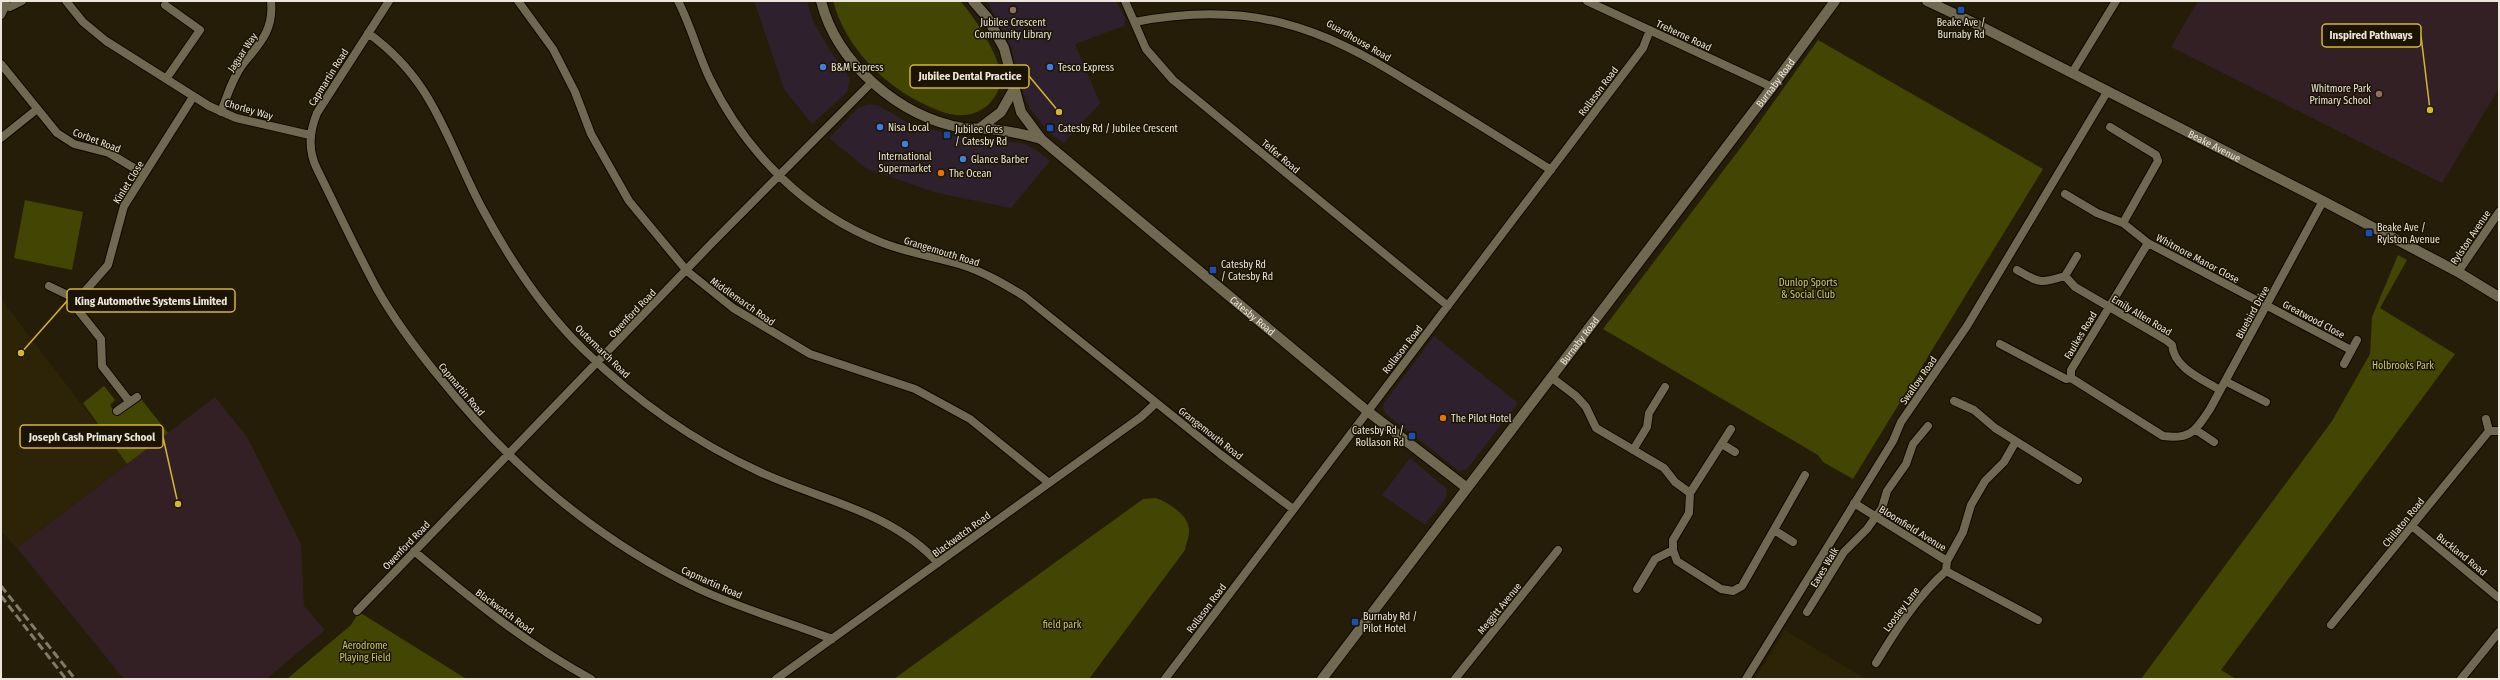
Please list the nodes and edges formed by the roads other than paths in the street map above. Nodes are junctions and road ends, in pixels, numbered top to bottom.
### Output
1 (22, 1) edge
2 (66, 1) edge
3 (271, 1) edge
4 (389, 1) edge
5 (518, 1) edge
6 (678, 1) edge
7 (821, 1) edge
8 (973, 1) edge
9 (1125, 1) edge
10 (1587, 1) edge
11 (1835, 1) edge
12 (1928, 1) edge
13 (2116, 1) edge
14 (3, 5) edge
15 (165, 5) dead end
16 (1211, 5) dead end
17 (1276, 13) dead end
18 (1, 15) edge
19 (1135, 22) junction
20 (1650, 30) junction
21 (368, 33) junction
22 (1, 64) edge
23 (2072, 72) junction
24 (166, 79) junction
25 (872, 82) junction
26 (1772, 87) junction
27 (1014, 89) junction
28 (2107, 92) junction
29 (193, 97) junction
30 (36, 110) junction
31 (221, 112) junction
32 (2110, 127) dead end
33 (980, 128) junction
34 (310, 135) junction
35 (1, 138) edge
36 (1041, 139) junction
37 (1551, 170) junction
38 (144, 174) junction
39 (779, 176) junction
40 (2065, 194) dead end
41 (2323, 201) junction
42 (2499, 212) edge
43 (2123, 223) junction
44 (2148, 243) junction
45 (2077, 256) dead end
46 (2017, 270) dead end
47 (687, 271) junction
48 (2458, 272) junction
49 (2065, 276) junction
50 (49, 286) dead end
51 (2499, 297) edge
52 (78, 300) junction
53 (2268, 305) junction
54 (1448, 306) junction
55 (2109, 307) junction
56 (2357, 340) dead end
57 (2000, 344) dead end
58 (2351, 350) junction
59 (598, 363) junction
60 (2344, 364) dead end
61 (1552, 377) junction
62 (2072, 378) junction
63 (2225, 381) junction
64 (1665, 387) dead end
65 (2220, 390) junction
66 (137, 397) dead end
67 (129, 401) junction
68 (1954, 401) dead end
69 (2266, 402) dead end
70 (1156, 403) junction
71 (1366, 410) junction
72 (117, 411) dead end
73 (2486, 419) dead end
74 (1928, 426) dead end
75 (1732, 429) dead end
76 (2196, 430) junction
77 (2489, 431) junction
78 (2499, 431) edge
79 (2016, 441) junction
80 (2214, 442) dead end
81 (1722, 444) junction
82 (1633, 450) junction
83 (1735, 452) dead end
84 (508, 455) junction
85 (1805, 475) dead end
86 (2078, 480) dead end
87 (1049, 483) junction
88 (1467, 488) junction
89 (1690, 493) junction
90 (1854, 503) junction
91 (1293, 509) junction
92 (1876, 517) junction
93 (2412, 526) junction
94 (1774, 530) junction
95 (1793, 542) dead end
96 (1558, 550) dead end
97 (1673, 550) junction
98 (414, 551) junction
99 (1947, 561) junction
100 (938, 563) junction
101 (1946, 571) junction
102 (1637, 589) dead end
103 (2499, 598) edge
104 (357, 611) dead end
105 (1807, 612) dead end
106 (2038, 620) dead end
107 (2331, 625) dead end
108 (2499, 632) edge
109 (832, 638) junction
110 (1876, 663) dead end
111 (591, 679) edge
112 (776, 679) edge
113 (1165, 679) edge
114 (1322, 679) edge
115 (1455, 679) edge
116 (1746, 679) edge
117 (2461, 679) edge

1 - 14 street
2 - 24 street, Chorley Way
3 - 31 street, Jaguar Way
4 - 21 street, Capmartin Road
5 - 47 street, Middlemarch Road
6 - 39 street, Grangemouth Road
7 - 25 street, Catesby Road
8 - 27 street, Catesby Road
9 - 19 street, Telfer Road
10 - 20 street, Treherne Road
11 - 26 street, Burnaby Road
12 - 23 street, Beake Avenue
13 - 23 street
14 - 18 street
15 - 24 street
16 - 19 street
17 - 37 street, Guardhouse Road
19 - 54 street, Telfer Road
20 - 26 street, Treherne Road
20 - 37 street, Rollason Road
21 - 34 street, Capmartin Road
21 - 59 street, Outermarch Road
22 - 30 street, Corbet Road
23 - 28 street, Beake Avenue
24 - 29 street, Chorley Way
25 - 33 street, Catesby Road
25 - 39 street, Owenford Road
26 - 61 street, Burnaby Road
27 - 33 street
27 - 36 street, Catesby Road
28 - 41 street, Beake Avenue
28 - 90 street, Swallow Road
29 - 31 street, Chorley Way
29 - 38 street, Kinlet Close
30 - 35 street
30 - 38 street, Corbet Road
31 - 34 street, Chorley Way
32 - 43 street
33 - 36 street, Catesby Road
34 - 84 street, Capmartin Road
36 - 71 street, Catesby Road
37 - 54 street, Rollason Road
38 - 52 street, Kinlet Close
39 - 47 street, Owenford Road
39 - 70 street, Grangemouth Road
40 - 43 street, Whitmore Manor Close
41 - 48 street, Beake Avenue
41 - 53 street, Bluebird Drive
42 - 48 street, Rylston Avenue
43 - 44 street, Whitmore Manor Close
44 - 53 street, Whitmore Manor Close
44 - 55 street, Faulkes Road
45 - 49 street
46 - 49 street
47 - 59 street, Owenford Road
47 - 87 street, Middlemarch Road
48 - 51 street, Beake Avenue
49 - 55 street, Emily Allen Road
50 - 52 street
52 - 67 street
53 - 58 street, Greatwood Close
53 - 63 street, Bluebird Drive
54 - 71 street, Rollason Road
55 - 62 street, Faulkes Road
55 - 65 street, Emily Allen Road
56 - 58 street, Greatwood Close
57 - 62 street
58 - 60 street, Greatwood Close
59 - 84 street, Owenford Road
59 - 100 street, Outermarch Road
61 - 82 street
61 - 88 street, Burnaby Road
62 - 76 street
63 - 65 street, Bluebird Drive
63 - 69 street
64 - 82 street
65 - 76 street, Bluebird Drive
66 - 67 street
67 - 72 street
68 - 79 street
70 - 87 street, Blackwatch Road
70 - 91 street, Grangemouth Road
71 - 88 street, Catesby Road
71 - 91 street, Rollason Road
73 - 77 street
74 - 92 street, Eaves Walk
75 - 81 street
76 - 80 street
77 - 78 street
77 - 93 street, Chillaton Road
79 - 86 street
79 - 99 street
81 - 83 street
81 - 89 street
82 - 89 street
84 - 98 street, Owenford Road
84 - 109 street, Capmartin Road
85 - 94 street
87 - 100 street, Blackwatch Road
88 - 114 street, Burnaby Road
89 - 97 street
90 - 92 street, Bloomfield Avenue
90 - 116 street, Swallow Road
91 - 113 street, Rollason Road
92 - 99 street, Bloomfield Avenue
92 - 105 street, Eaves Walk
93 - 103 street, Buckland Road
93 - 107 street, Chillaton Road
94 - 95 street
94 - 97 street
96 - 115 street, Meggitt Avenue
97 - 102 street
98 - 104 street, Owenford Road
98 - 111 street, Blackwatch Road
99 - 101 street, Bloomfield Avenue
100 - 109 street, Blackwatch Road
101 - 106 street
101 - 110 street, Loosley Lane
108 - 117 street
109 - 112 street, Blackwatch Road

